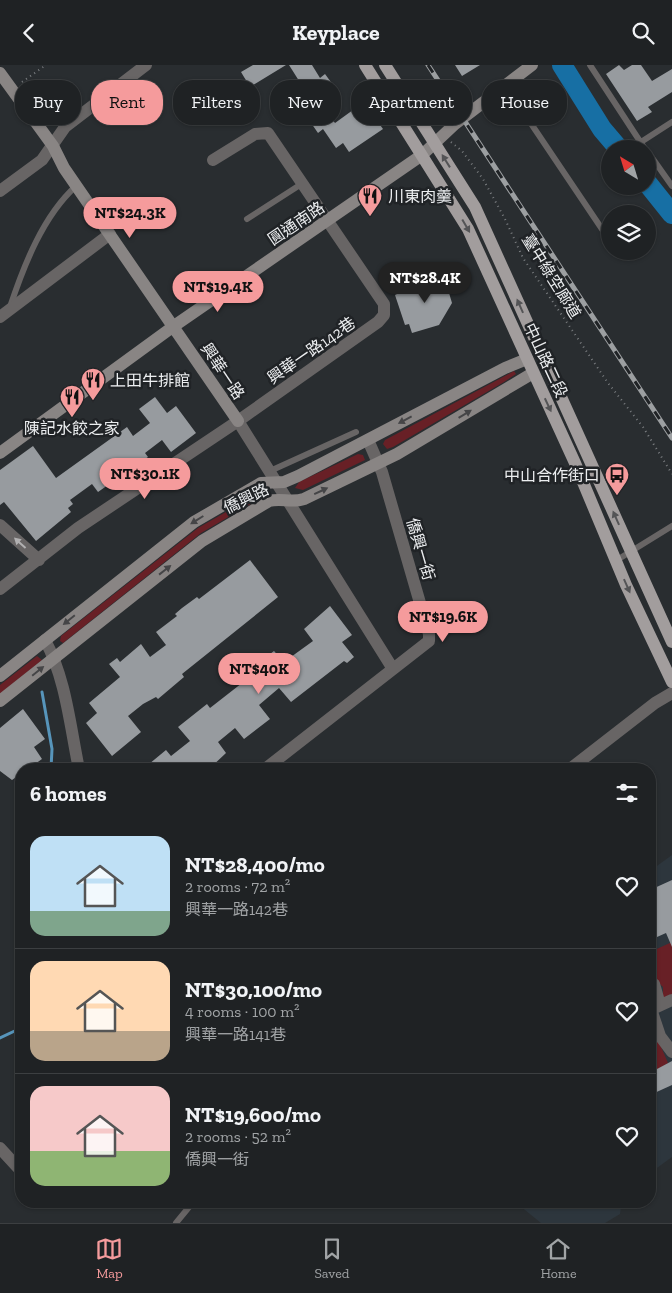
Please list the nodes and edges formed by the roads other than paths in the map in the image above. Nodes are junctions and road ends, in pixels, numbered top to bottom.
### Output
1 (146, 65) edge
2 (365, 65) edge
3 (385, 65) edge
4 (532, 65) edge
5 (590, 65) edge
6 (0, 73) edge
7 (512, 80) edge
8 (482, 104) edge
9 (672, 122) edge
10 (532, 125) edge
11 (439, 139) junction
12 (640, 140) edge
13 (644, 140) edge
14 (53, 147) junction
15 (422, 155) junction
16 (213, 160) dead end
17 (656, 164) edge
18 (304, 183) junction
19 (76, 186) junction
20 (671, 186) edge
21 (0, 191) edge
22 (247, 219) dead end
23 (329, 220) junction
24 (601, 228) edge
25 (110, 234) junction
26 (4, 313) edge
27 (174, 326) junction
28 (527, 359) junction
29 (534, 373) junction
30 (238, 421) junction
31 (356, 432) dead end
32 (368, 440) junction
33 (0, 453) edge
34 (378, 463) junction
35 (270, 471) junction
36 (278, 483) junction
37 (287, 500) junction
38 (0, 525) edge
39 (672, 527) edge
40 (631, 551) junction
41 (39, 560) junction
42 (617, 560) junction
43 (0, 589) edge
44 (45, 640) junction
45 (672, 642) edge
46 (54, 658) junction
47 (393, 669) junction
48 (0, 676) edge
49 (672, 682) edge
50 (672, 693) edge
51 (0, 701) edge
52 (78, 763) edge
53 (273, 763) edge
54 (578, 763) edge
55 (672, 1001) edge
56 (656, 1007) edge
57 (656, 1025) edge
58 (672, 1052) edge
59 (0, 1148) edge
60 (15, 1164) edge
61 (188, 1208) edge
62 (176, 1223) edge

1 - 14 street
2 - 15 main road, 中山路二段
3 - 11 main road, 中山路二段
4 - 7 street, 圓通南路
5 - 12 lane
6 - 14 street, 興華一路
8 - 11 street, 圓通南路
9 - 13 lane
10 - 24 lane
11 - 15 street, 圓通南路
40 -> 11 main road, 中山路二段
14 - 19 street, 興華一路
14 - 21 street
15 - 23 street, 圓通南路
15 -> 28 main road, 中山路二段
16 - 18 street
17 - 20 lane
18 - 22 lane
18 - 23 street
19 - 25 street, 興華一路
19 - 26 lane
23 - 27 street, 圓通南路
23 - 30 street, 興華一路142巷
25 - 26 street
25 - 27 street, 興華一路
27 - 30 street, 興華一路
27 - 33 street, 圓通南路
28 - 29 main road, 中山路二段
28 -> 32 street, 僑興路
34 -> 29 street, 僑興路
29 -> 42 main road, 中山路二段
30 - 35 street, 興華一路
30 - 41 street
31 - 35 lane
32 - 34 street, 僑興一街
32 - 36 street, 僑興路
37 -> 34 street, 僑興路
34 - 47 street, 僑興一街
35 - 36 street, 興華一路
36 - 37 street, 興華一路
36 -> 44 street, 僑興路
46 -> 37 street, 僑興路
37 - 47 street, 興華一路
41 -> 38 street
39 - 40 lane
40 - 42 lane
40 - 45 main road, 中山路二段
41 - 43 street
42 -> 49 main road, 中山路二段
44 - 46 street
44 - 48 street, 僑興路
51 -> 46 street, 僑興路
46 - 52 street
47 - 53 street, 僑興一街
50 - 54 street
55 - 56 street
57 - 58 street
59 - 60 street
61 - 62 lane

